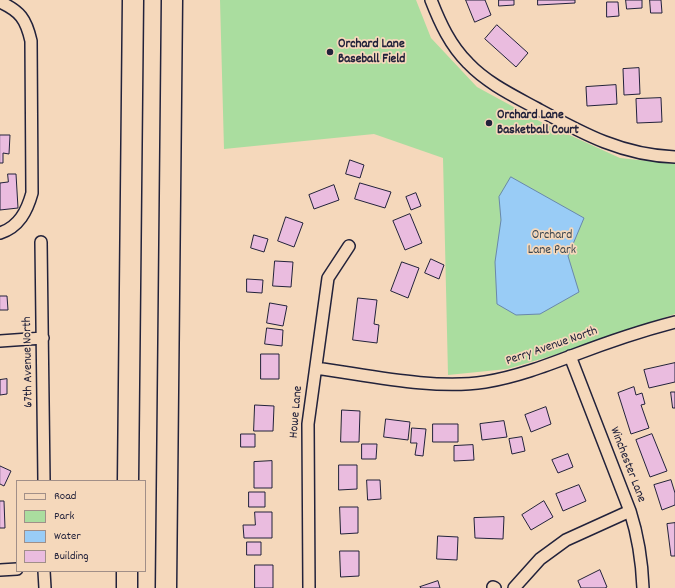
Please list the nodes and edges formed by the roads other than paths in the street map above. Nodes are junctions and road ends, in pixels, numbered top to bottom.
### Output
1 (132, 0) edge
2 (172, 0) edge
3 (431, 0) edge
4 (0, 2) edge
5 (675, 157) edge
6 (0, 233) edge
7 (41, 242) dead end
8 (349, 246) dead end
9 (675, 322) edge
10 (43, 338) junction
11 (0, 342) edge
12 (570, 356) junction
13 (316, 368) junction
14 (44, 480) edge
15 (128, 480) edge
16 (630, 511) junction
17 (16, 568) edge
18 (0, 570) edge
19 (44, 572) edge
20 (127, 572) edge
21 (45, 588) edge
22 (127, 588) edge
23 (166, 588) edge
24 (309, 588) edge
25 (514, 588) edge
26 (643, 588) edge

1 - 15 highway
2 - 23 highway
3 - 5 street
4 - 6 street
7 - 10 street, 67th Avenue North
8 - 13 street, Howe Lane
9 - 12 street, Perry Avenue North
10 - 11 street
10 - 14 street, 67th Avenue North
12 - 13 street, Perry Avenue North
12 - 16 street, Winchester Lane
13 - 24 street, Howe Lane
16 - 25 street
16 - 26 street, Winchester Lane
17 - 18 street
19 - 21 street
20 - 22 highway

